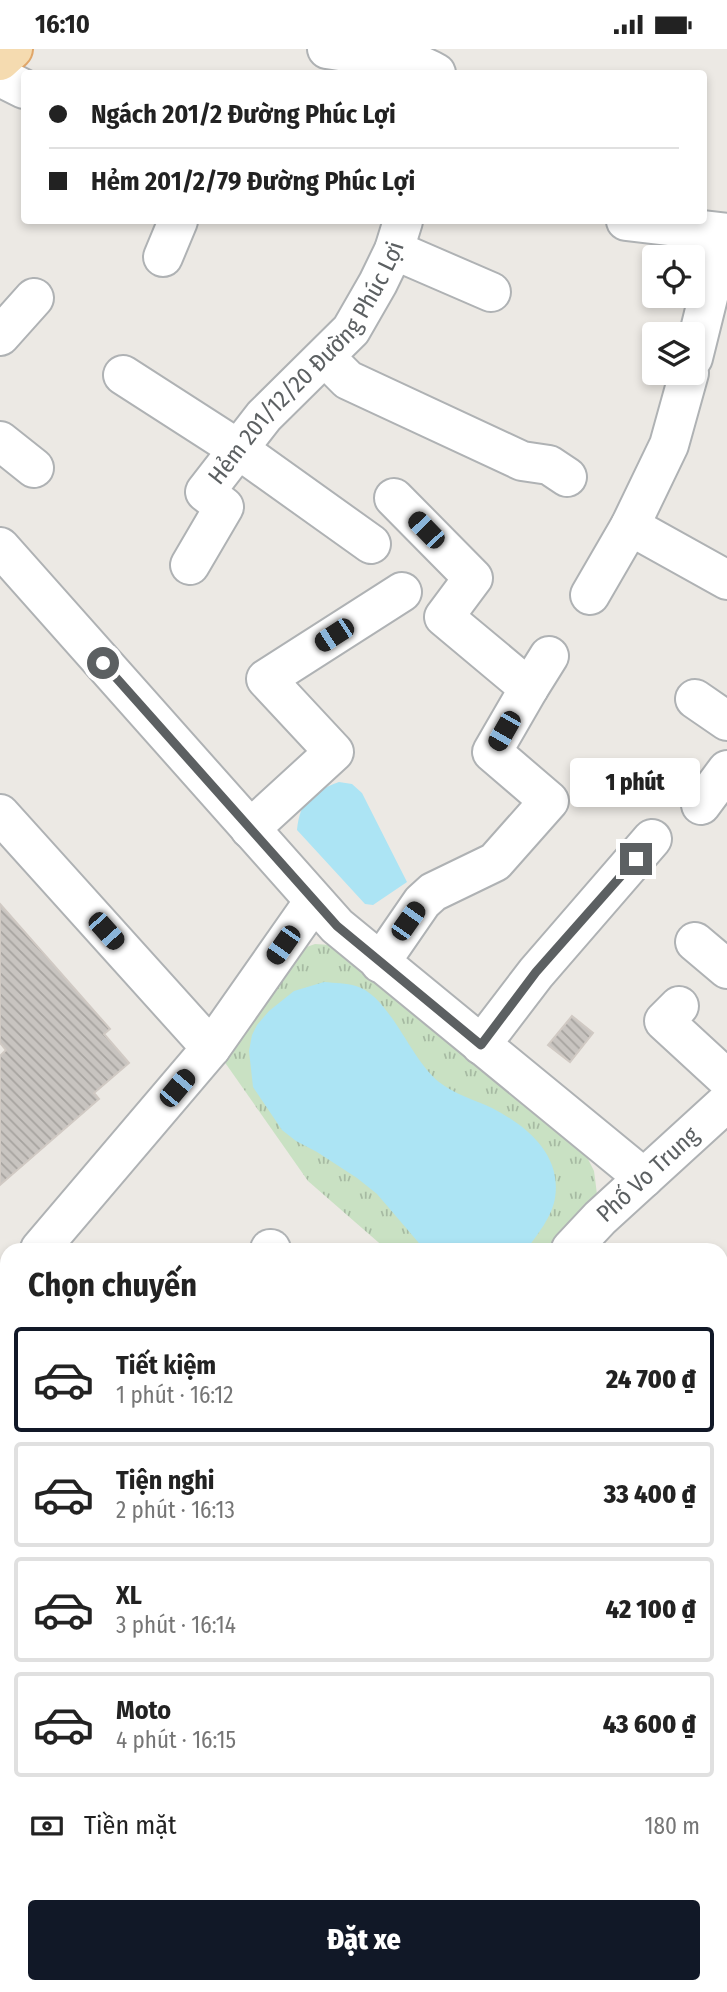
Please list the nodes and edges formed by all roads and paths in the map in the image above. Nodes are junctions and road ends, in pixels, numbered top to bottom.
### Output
1 (13, 49) edge
2 (339, 50) edge
3 (0, 61) edge
4 (430, 70) edge
5 (0, 77) edge
6 (21, 88) edge
7 (177, 224) edge
8 (651, 224) edge
9 (726, 233) edge
10 (399, 235) edge
11 (163, 257) dead end
12 (491, 292) dead end
13 (34, 298) dead end
14 (0, 335) edge
15 (705, 340) edge
16 (325, 357) junction
17 (124, 375) dead end
18 (691, 385) edge
19 (0, 441) edge
20 (238, 449) junction
21 (34, 468) dead end
22 (566, 477) dead end
23 (394, 498) dead end
24 (630, 526) junction
25 (371, 544) dead end
26 (0, 547) edge
27 (190, 565) dead end
28 (727, 580) edge
29 (402, 591) dead end
30 (590, 595) dead end
31 (695, 699) dead end
32 (727, 721) edge
33 (727, 770) edge
34 (701, 805) dead end
35 (0, 814) edge
36 (250, 829) junction
37 (652, 839) dead end
38 (314, 901) junction
39 (695, 942) dead end
40 (380, 963) junction
41 (727, 969) edge
42 (679, 1006) dead end
43 (481, 1045) junction
44 (211, 1048) junction
45 (727, 1079) edge
46 (727, 1102) edge
47 (644, 1178) junction
48 (45, 1243) edge
49 (577, 1243) edge

1 - 3 main road
2 - 4 street
5 - 6 street
7 - 11 street
8 - 9 street
9 - 15 street
10 - 12 street
10 - 16 street, Hẻm 201/12/20 Đường Phúc Lợi
13 - 14 street
16 - 20 street, Hẻm 201/12/20 Đường Phúc Lợi
16 - 22 street
17 - 20 street
18 - 24 street
19 - 21 street
20 - 25 street
20 - 27 street, Hẻm 201/12/20 Đường Phúc Lợi
23 - 40 street
24 - 28 street
24 - 30 street
26 - 36 street
29 - 36 street
31 - 32 street
33 - 34 street
35 - 44 street
36 - 38 street
37 - 43 street
38 - 40 street
38 - 44 street
39 - 41 street
40 - 43 street
42 - 45 street
43 - 47 street
44 - 48 street
46 - 47 street, Phố Vo Trung
47 - 49 street, Phố Vo Trung

